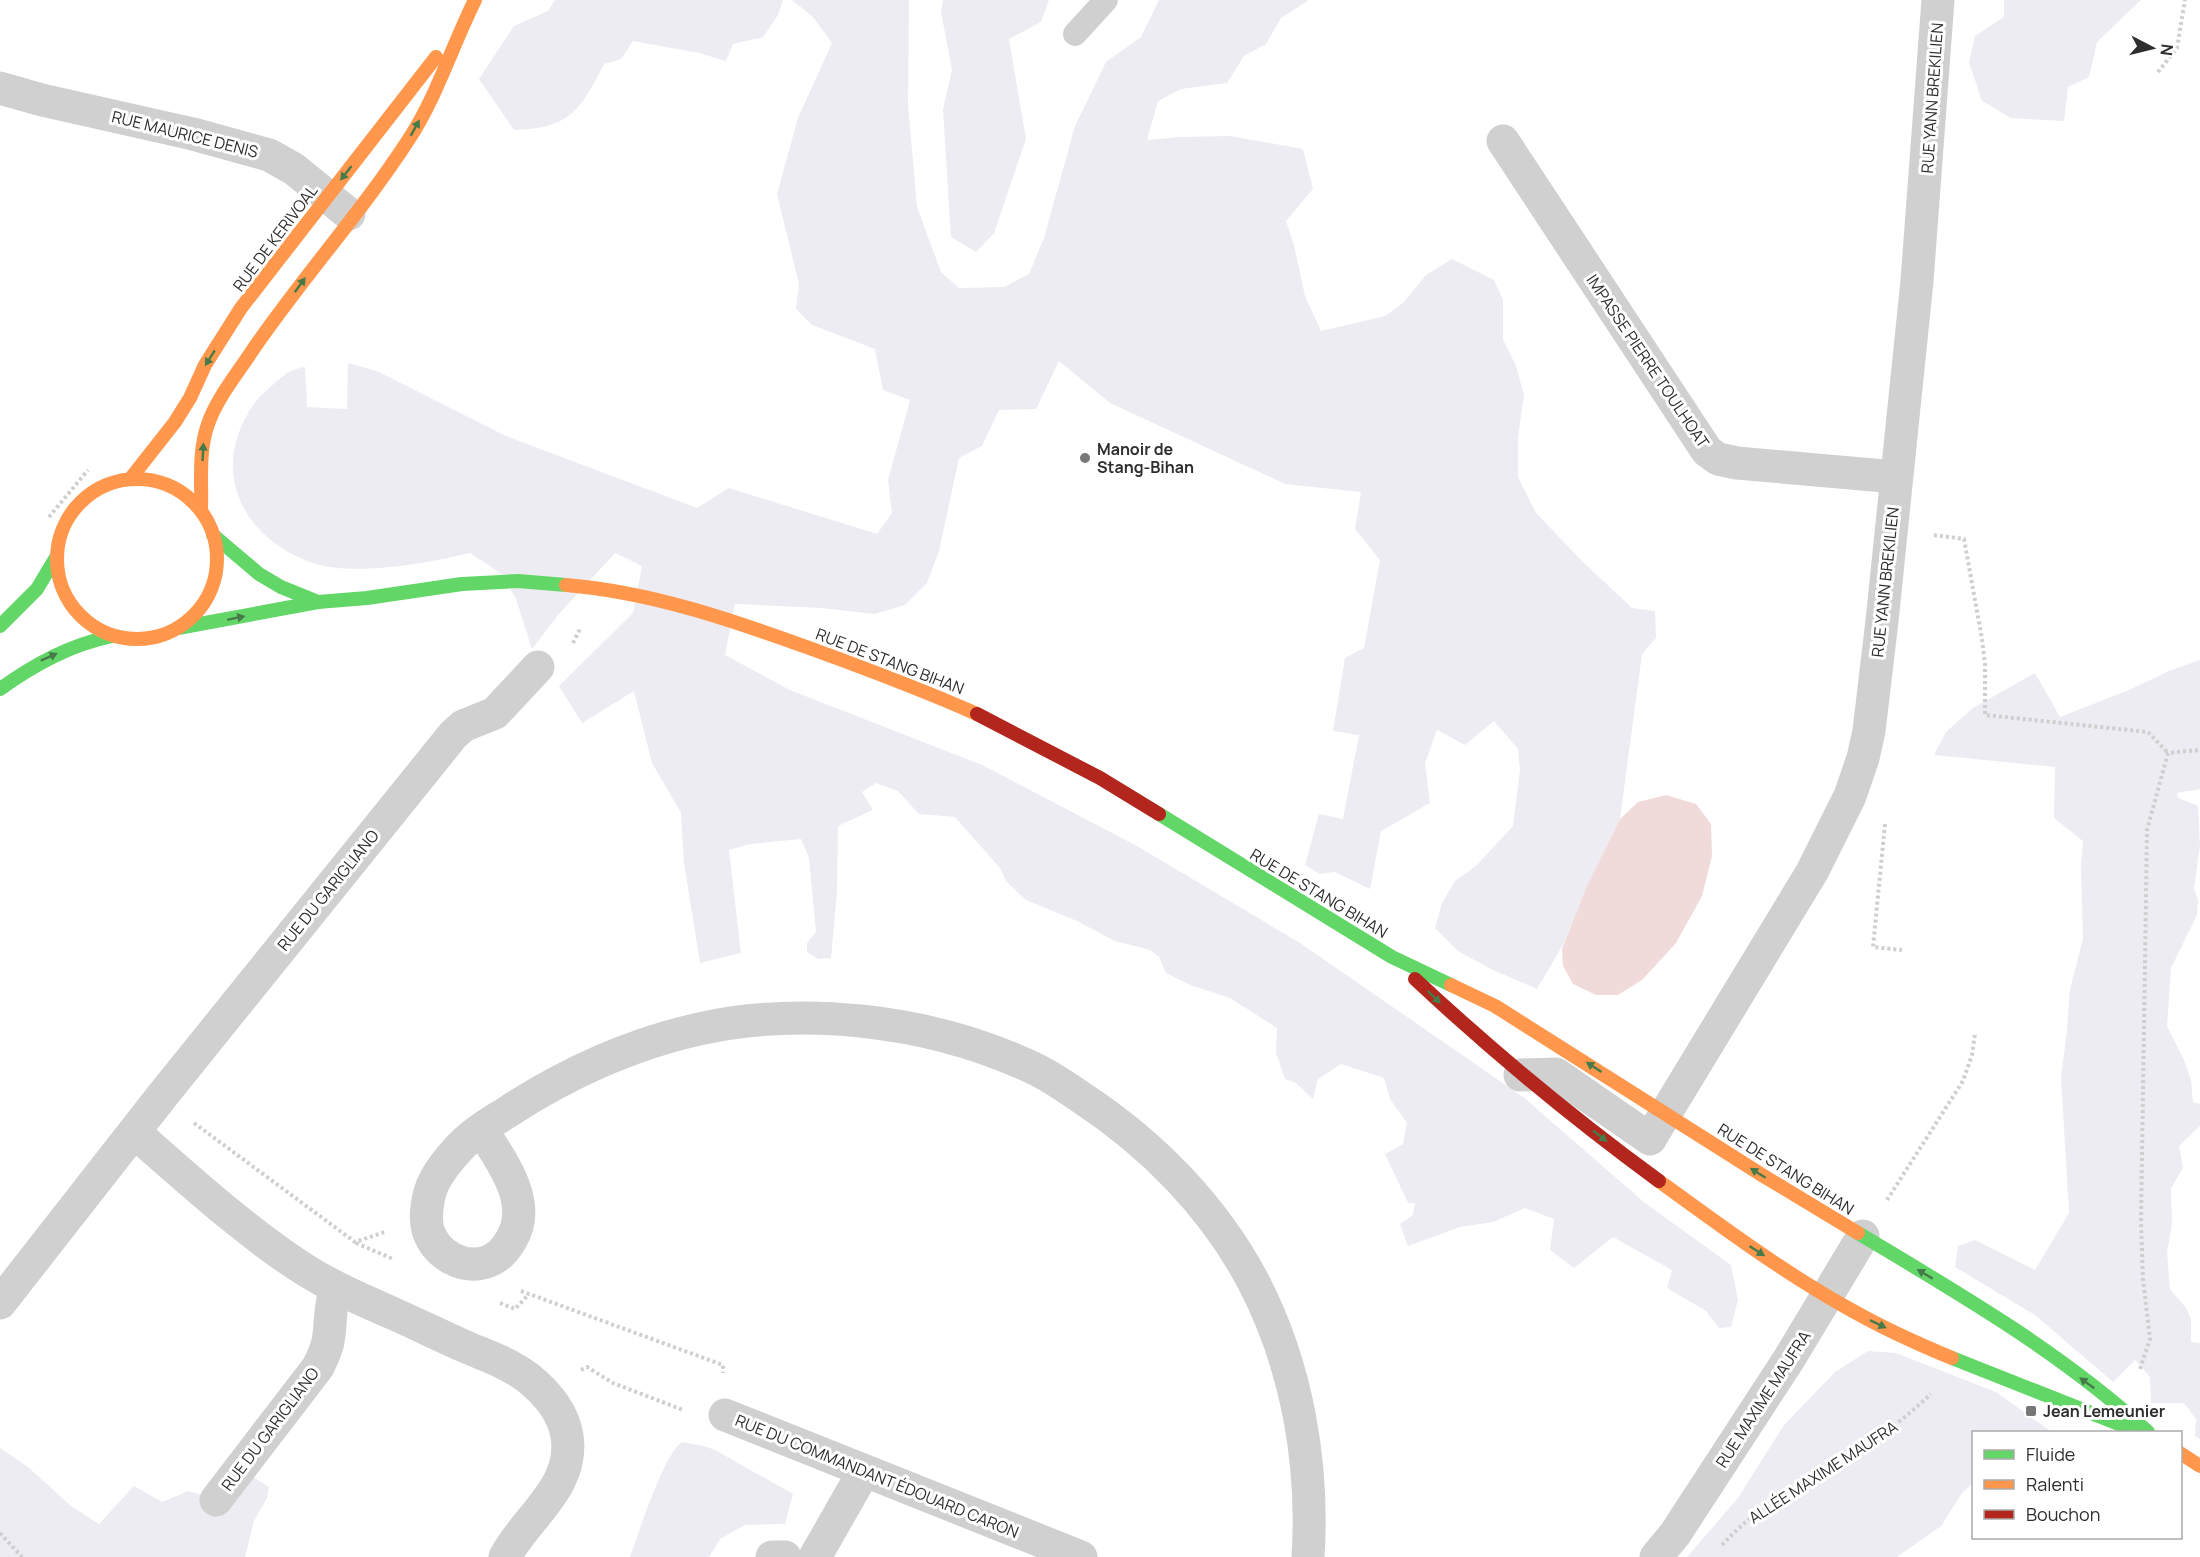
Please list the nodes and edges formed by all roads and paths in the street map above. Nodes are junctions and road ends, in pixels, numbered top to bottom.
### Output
1 (475, 0) edge
2 (1107, 0) edge
3 (1938, 0) edge
4 (2185, 0) edge
5 (460, 28) junction
6 (1075, 34) dead end
7 (2158, 72) dead end
8 (0, 88) edge
9 (1503, 141) dead end
10 (328, 195) junction
11 (353, 217) junction
12 (1896, 477) junction
13 (131, 478) junction
14 (201, 510) junction
15 (1890, 529) junction
16 (213, 535) junction
17 (55, 559) junction
18 (588, 587) junction
19 (318, 602) junction
20 (0, 626) edge
21 (178, 628) junction
22 (112, 636) junction
23 (538, 667) joint
24 (0, 689) edge
25 (2200, 750) edge
26 (2168, 753) junction
27 (1885, 820) dead end
28 (1902, 950) dead end
29 (1392, 957) junction
30 (1975, 1033) dead end
31 (1521, 1075) junction
32 (162, 1096) junction
33 (1666, 1113) junction
34 (481, 1128) junction
35 (134, 1132) junction
36 (427, 1228) junction
37 (1863, 1236) junction
38 (497, 1257) junction
39 (336, 1288) junction
40 (1826, 1296) junction
41 (0, 1303) edge
42 (1957, 1360) junction
43 (613, 1383) dead end
44 (2124, 1410) junction
45 (686, 1411) dead end
46 (725, 1415) joint
47 (2137, 1431) edge
48 (2147, 1431) edge
49 (2182, 1454) edge
50 (2200, 1466) edge
51 (864, 1472) junction
52 (216, 1500) dead end
53 (0, 1533) edge
54 (1717, 1550) dead end
55 (22, 1557) edge
56 (505, 1557) edge
57 (772, 1557) edge
58 (785, 1557) edge
59 (815, 1557) edge
60 (1081, 1557) edge
61 (1308, 1557) edge
62 (1656, 1557) edge

1 - 5 street, RUE DE KERIVOAL
2 - 6 lane
3 - 12 street, RUE YANN BREKILIEN
4 - 7 path
5 -> 10 street, RUE DE KERIVOAL
11 -> 5 street, RUE DE KERIVOAL
8 - 10 street, RUE MAURICE DENIS
9 - 12 street, IMPASSE PIERRE TOULHOAT
10 - 11 street, RUE MAURICE DENIS
10 -> 13 street, RUE DE KERIVOAL
14 -> 11 street, RUE DE KERIVOAL
12 - 15 street, RUE YANN BREKILIEN
13 - 14 street
13 - 17 street
14 - 16 street
15 - 26 path
15 - 33 street, RUE YANN BREKILIEN
16 - 19 street, RUE DE STANG BIHAN
16 - 21 street
17 - 20 street
17 - 22 street
18 - 19 street, RUE DE STANG BIHAN
18 - 23 path
18 - 29 street, RUE DE STANG BIHAN
21 -> 19 street, RUE DE STANG BIHAN
21 - 22 street
24 -> 22 street
23 - 32 street, RUE DU GARIGLIANO
25 - 26 path
26 - 44 path
27 - 28 path
29 -> 31 street, RUE DE STANG BIHAN
33 -> 29 street, RUE DE STANG BIHAN
30 - 37 path
31 - 33 street, RUE YANN BREKILIEN
31 -> 40 street, RUE DE STANG BIHAN
32 - 35 street, RUE DU GARIGLIANO
32 - 36 path
37 -> 33 street, RUE DE STANG BIHAN
34 - 36 street
34 - 38 street
34 - 61 street
35 - 39 street
35 - 41 street, RUE DU GARIGLIANO
36 - 38 street
37 - 40 street, RUE MAXIME MAUFRA
44 -> 37 street, RUE DE STANG BIHAN
38 - 46 path, RUE DU COMMANDANT ÉDOUARD CARON
39 - 52 street, RUE DU GARIGLIANO
39 - 56 street
40 -> 42 street, RUE DE STANG BIHAN
40 - 62 street, RUE MAXIME MAUFRA
42 - 47 street, RUE DE STANG BIHAN
42 - 54 path, ALLÉE MAXIME MAUFRA
43 - 45 path
44 - 48 street, RUE DE STANG BIHAN
46 - 51 street, RUE DU COMMANDANT ÉDOUARD CARON
49 - 50 street
51 - 59 street
51 - 60 street, RUE DU COMMANDANT ÉDOUARD CARON
53 - 55 path
57 - 58 street

